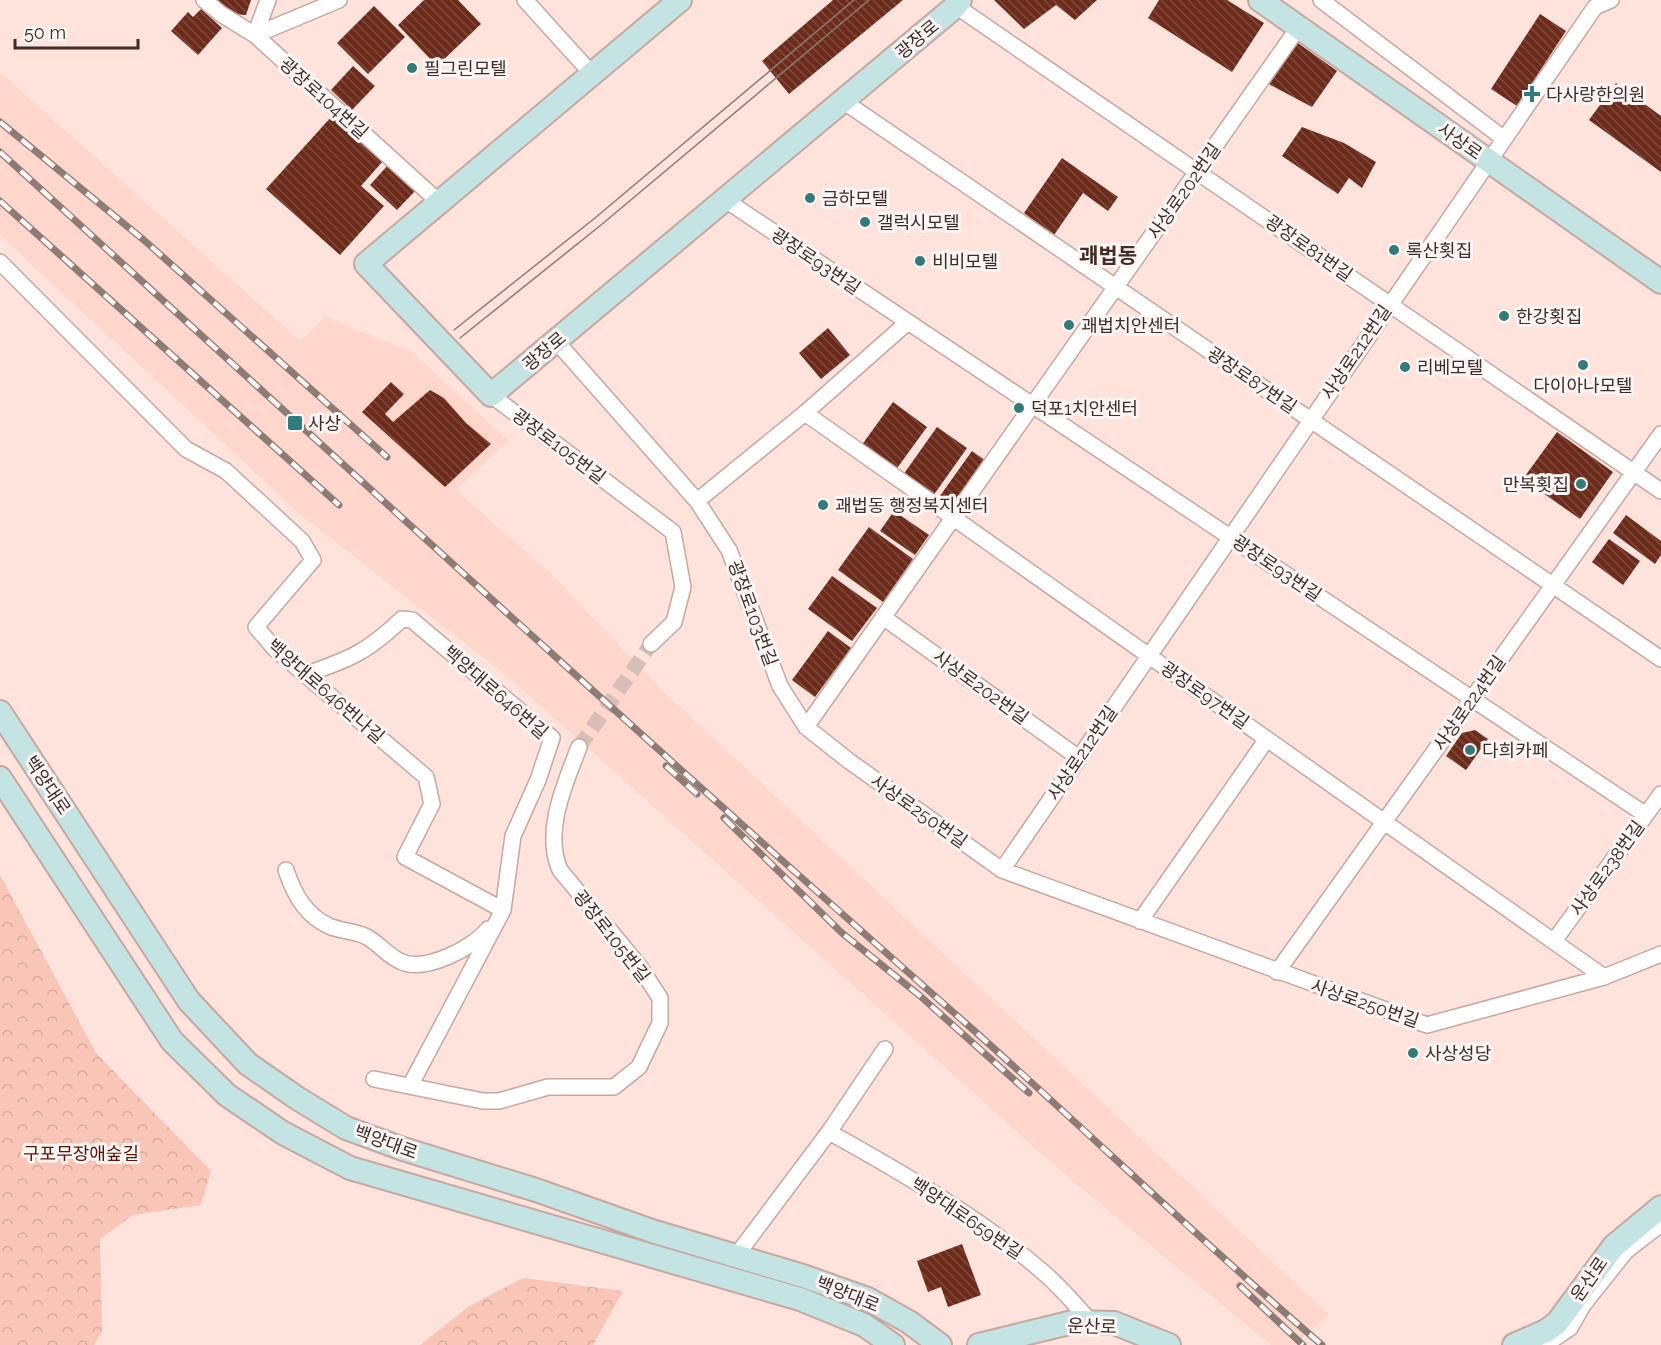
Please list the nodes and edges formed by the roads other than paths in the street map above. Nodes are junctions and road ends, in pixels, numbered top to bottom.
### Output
1 (204, 0) edge
2 (268, 0) edge
3 (339, 0) edge
4 (525, 0) edge
5 (680, 0) edge
6 (1260, 0) edge
7 (1321, 0) edge
8 (1611, 0) edge
9 (958, 3) edge
10 (1298, 28) junction
11 (255, 35) junction
12 (592, 74) junction
13 (843, 100) junction
14 (1503, 138) junction
15 (1487, 160) junction
16 (1197, 172) junction
17 (724, 199) junction
18 (440, 202) junction
19 (0, 262) edge
20 (1661, 282) edge
21 (1116, 287) junction
22 (1389, 304) junction
23 (908, 322) junction
24 (556, 340) junction
25 (491, 395) junction
26 (1032, 405) junction
27 (805, 413) junction
28 (1310, 419) junction
29 (1661, 434) edge
30 (1634, 472) junction
31 (1661, 491) edge
32 (697, 501) junction
33 (953, 518) junction
34 (1230, 537) junction
35 (1553, 585) junction
36 (883, 617) junction
37 (651, 644) tunnel mouth
38 (1148, 656) junction
39 (1661, 659) edge
40 (304, 675) junction
41 (1472, 699) junction
42 (0, 712) edge
43 (806, 727) junction
44 (1267, 739) junction
45 (579, 747) tunnel mouth
46 (1078, 758) junction
47 (0, 778) edge
48 (1661, 794) edge
49 (1646, 815) junction
50 (1384, 822) junction
51 (286, 870) dead end
52 (1002, 870) junction
53 (502, 910) junction
54 (1140, 921) junction
55 (1554, 941) junction
56 (1661, 954) edge
57 (1277, 972) junction
58 (1604, 977) junction
59 (885, 1049) dead end
60 (374, 1079) dead end
61 (410, 1086) junction
62 (829, 1132) junction
63 (1661, 1207) edge
64 (1661, 1224) edge
65 (736, 1256) junction
66 (1092, 1323) junction
67 (1549, 1342) dead end
68 (893, 1345) edge
69 (940, 1345) edge
70 (978, 1345) edge
71 (1169, 1345) edge
72 (1514, 1345) edge

1 - 11 street, 광장로104번길
2 - 11 street
3 - 11 street
4 - 12 street
5 - 12 main road
6 - 10 main road, 사상로
7 - 14 street
8 - 14 street, 사상로212번길
9 - 13 main road, 광장로
9 - 16 street, 광장로81번길
10 - 15 main road, 사상로
10 - 16 street, 사상로202번길
11 - 18 street, 광장로104번길
12 - 18 main road
13 - 17 main road, 광장로
13 - 21 street, 광장로87번길
14 - 15 street, 사상로212번길
15 - 20 main road, 사상로
15 - 22 street, 사상로212번길
16 - 21 street, 사상로202번길
16 - 22 street, 광장로81번길
17 - 23 street, 광장로93번길
17 - 24 main road, 광장로
18 - 25 main road
19 - 40 street, 백양대로646번나길
21 - 26 street, 사상로202번길
21 - 28 street, 광장로87번길
22 - 28 street, 사상로212번길
22 - 30 street, 광장로81번길
23 - 26 street, 광장로93번길
23 - 27 street
24 - 25 main road, 광장로
24 - 32 street, 광장로103번길
25 - 37 street, 광장로105번길
26 - 33 street, 사상로202번길
26 - 34 street, 광장로93번길
27 - 32 street
27 - 33 street, 광장로97번길
28 - 34 street, 사상로212번길
28 - 35 street, 광장로87번길
29 - 30 street, 사상로224번길
30 - 31 street, 광장로81번길
30 - 35 street, 사상로224번길
32 - 43 street, 광장로103번길
33 - 36 street, 사상로202번길
33 - 38 street, 광장로97번길
34 - 38 street, 사상로212번길
34 - 41 street, 광장로93번길
35 - 39 street, 광장로87번길
35 - 41 street, 사상로224번길
36 - 43 street, 사상로202번길
36 - 46 street, 사상로202번길
38 - 44 street, 광장로97번길
38 - 46 street, 사상로212번길
40 - 53 street, 백양대로646번나길
40 - 53 street, 백양대로646번길
41 - 49 street, 광장로93번길
41 - 50 street, 사상로224번길
42 - 65 main road, 백양대로
43 - 52 street, 사상로250번길
44 - 50 street, 광장로97번길
44 - 54 street
45 - 61 street, 광장로105번길
46 - 52 street, 사상로212번길
47 - 68 main road, 백양대로
48 - 49 street, 사상로238번길
49 - 55 street, 사상로238번길
50 - 55 street, 광장로97번길
50 - 57 street, 사상로224번길
51 - 53 street
52 - 54 street, 사상로250번길
53 - 61 street, 백양대로646번길
54 - 57 street, 사상로250번길
55 - 58 street, 광장로97번길
56 - 58 street, 사상로250번길
57 - 58 street, 사상로250번길
59 - 62 street
60 - 61 street, 광장로105번길
62 - 65 street
62 - 66 street, 백양대로659번길
63 - 72 main road, 운산로
64 - 67 street
65 - 69 main road, 백양대로
66 - 70 main road, 운산로
66 - 71 main road, 운산로

